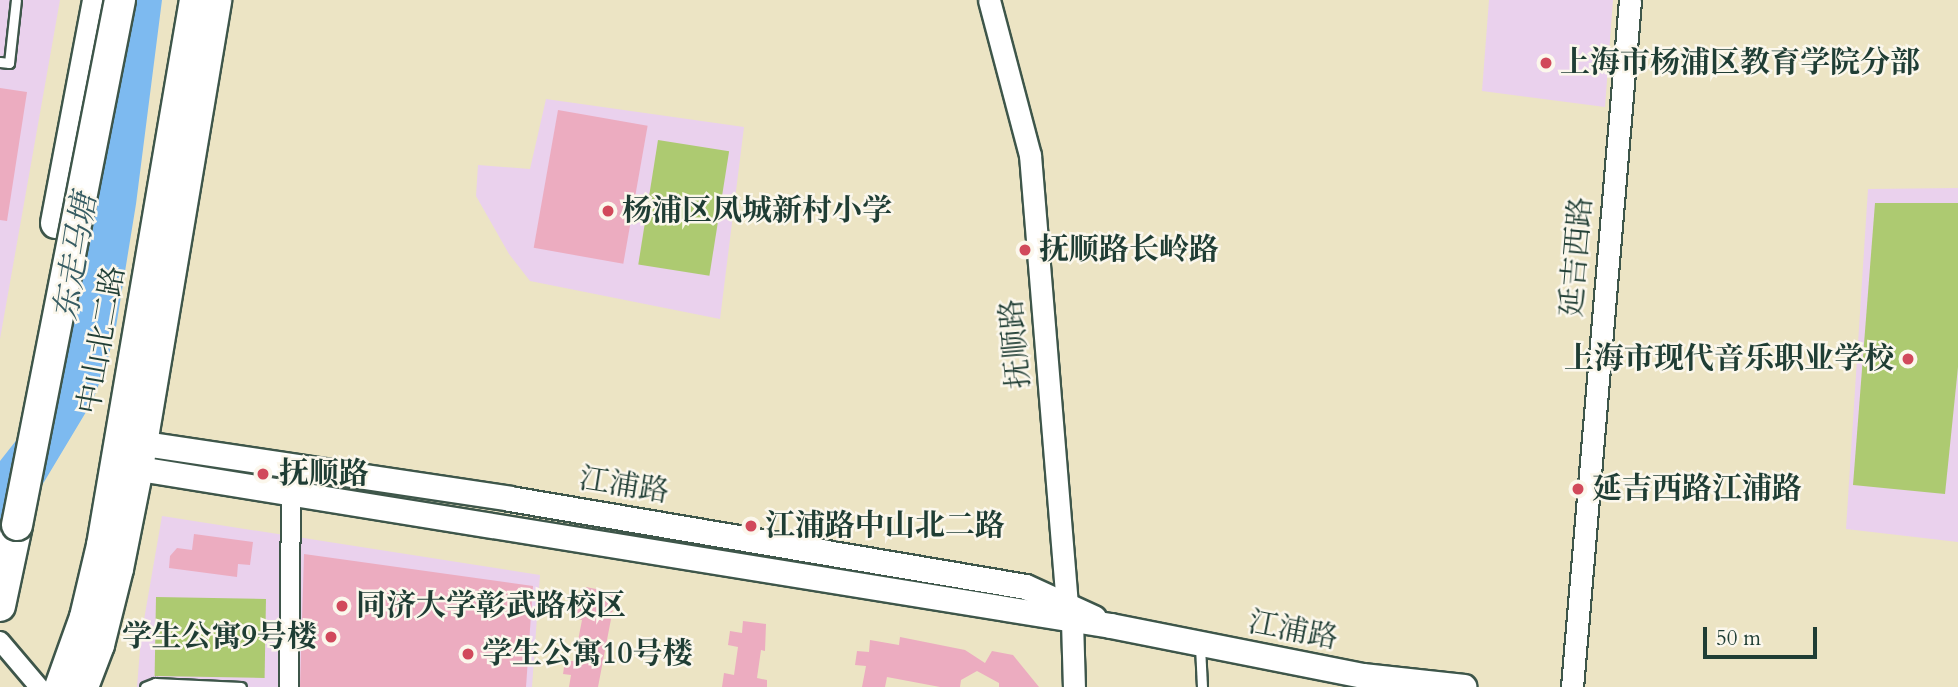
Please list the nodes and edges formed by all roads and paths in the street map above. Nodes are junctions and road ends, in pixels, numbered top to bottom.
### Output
1 (16, 0) edge
2 (88, 0) edge
3 (98, 0) edge
4 (120, 0) edge
5 (194, 0) edge
6 (217, 0) edge
7 (989, 0) edge
8 (1630, 0) edge
9 (0, 62) edge
10 (56, 223) junction
11 (129, 454) junction
12 (291, 493) dead end
13 (0, 513) edge
14 (0, 606) edge
15 (1070, 613) junction
16 (0, 641) edge
17 (1200, 644) junction
18 (39, 687) edge
19 (59, 687) edge
20 (84, 687) edge
21 (145, 687) edge
22 (241, 687) edge
23 (289, 687) edge
24 (1074, 687) edge
25 (1202, 687) edge
26 (1464, 687) edge
27 (1572, 687) edge

1 - 9 lane
2 - 10 highway
3 - 10 highway
4 - 14 highway, bridge
5 - 11 main road, 中山北二路
6 - 11 main road, 中山北二路
7 - 15 street, 抚顺路
8 - 27 street, 延吉西路
10 - 13 highway
11 - 15 main road, 江浦路
11 - 19 main road, 中山北二路
11 - 20 main road, 中山北二路
12 - 23 street
15 - 17 main road, 江浦路
15 - 24 street, 抚顺路
16 - 18 street
17 - 25 lane
17 - 26 main road, 江浦路
21 - 22 lane

